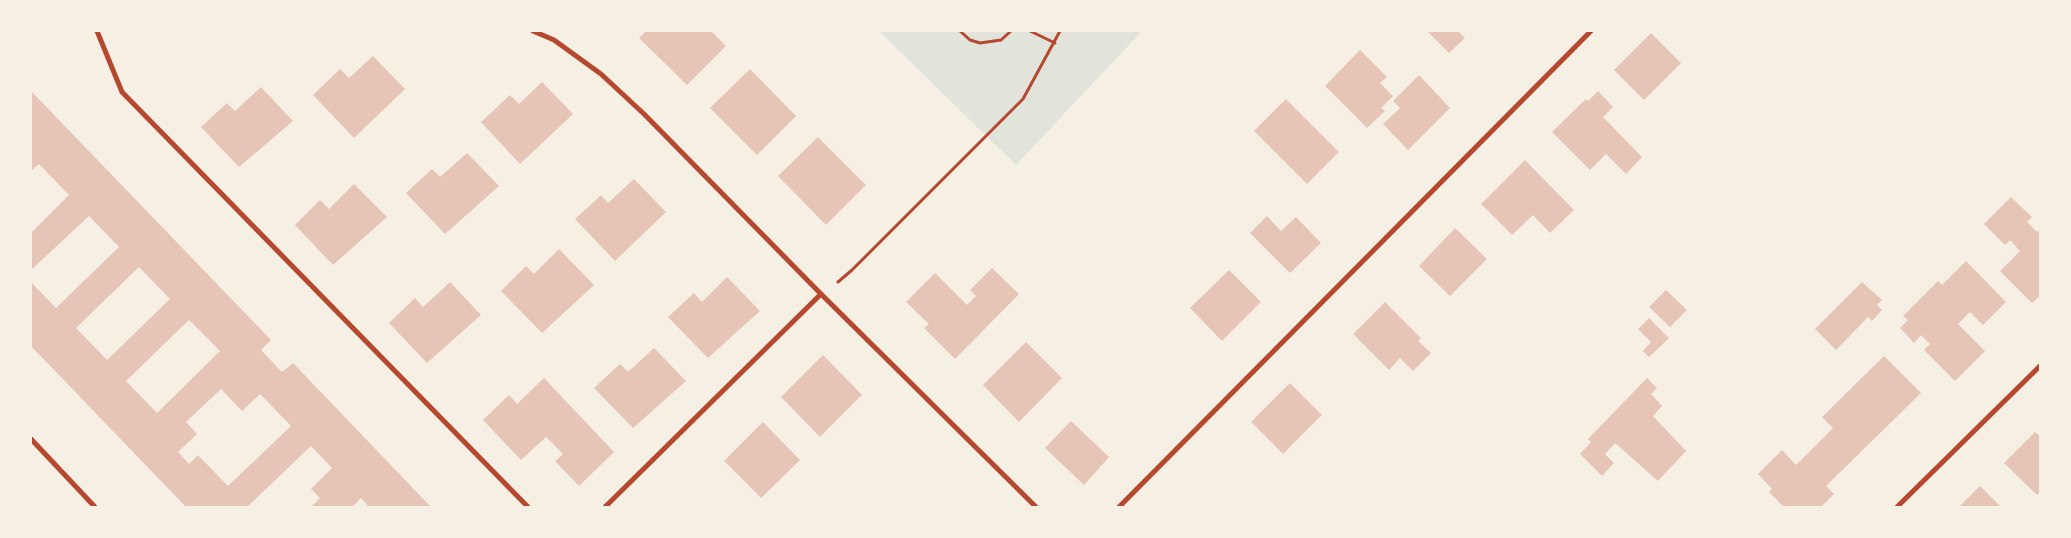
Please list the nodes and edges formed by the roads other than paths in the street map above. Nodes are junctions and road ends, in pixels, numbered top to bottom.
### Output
1 (97, 31) edge
2 (533, 31) edge
3 (1591, 31) edge
4 (822, 294) junction
5 (2040, 366) edge
6 (31, 439) edge
7 (95, 507) edge
8 (528, 507) edge
9 (605, 507) edge
10 (1036, 507) edge
11 (1119, 507) edge
12 (1896, 507) edge

1 - 8 street
2 - 4 street
3 - 11 street
4 - 9 street
4 - 10 street
5 - 12 street
6 - 7 street

